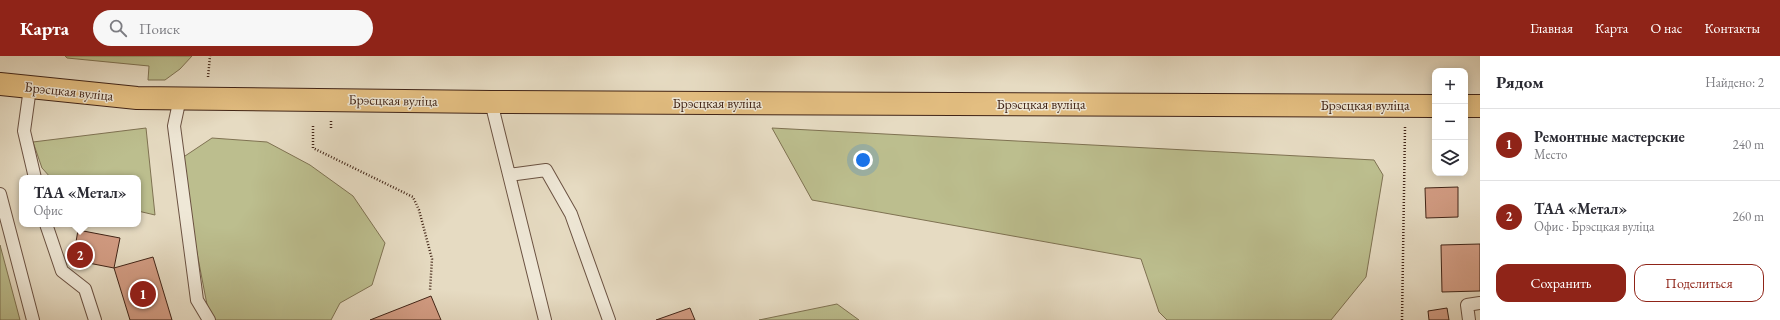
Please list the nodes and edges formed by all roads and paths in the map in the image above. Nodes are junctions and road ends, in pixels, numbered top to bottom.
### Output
1 (0, 84) edge
2 (30, 88) junction
3 (180, 98) junction
4 (491, 102) junction
5 (1432, 106) edge
6 (1468, 106) edge
7 (1480, 106) edge
8 (1405, 125) dead end
9 (313, 126) dead end
10 (34, 175) edge
11 (509, 175) junction
12 (0, 194) edge
13 (47, 227) edge
14 (430, 290) dead end
15 (1480, 303) edge
16 (33, 320) edge
17 (95, 320) edge
18 (209, 320) edge
19 (545, 320) edge
20 (610, 320) edge
21 (1402, 320) edge
22 (1469, 320) edge

1 - 2 main road, Брэсцкая вуліца
2 - 3 main road, Брэсцкая вуліца
2 - 10 lane
3 - 4 main road, Брэсцкая вуліца
3 - 18 lane
4 - 5 main road, Брэсцкая вуліца
4 - 11 lane
6 - 7 main road
8 - 21 path
9 - 14 path
11 - 19 lane
11 - 20 lane
12 - 16 lane
13 - 17 lane
15 - 22 lane

